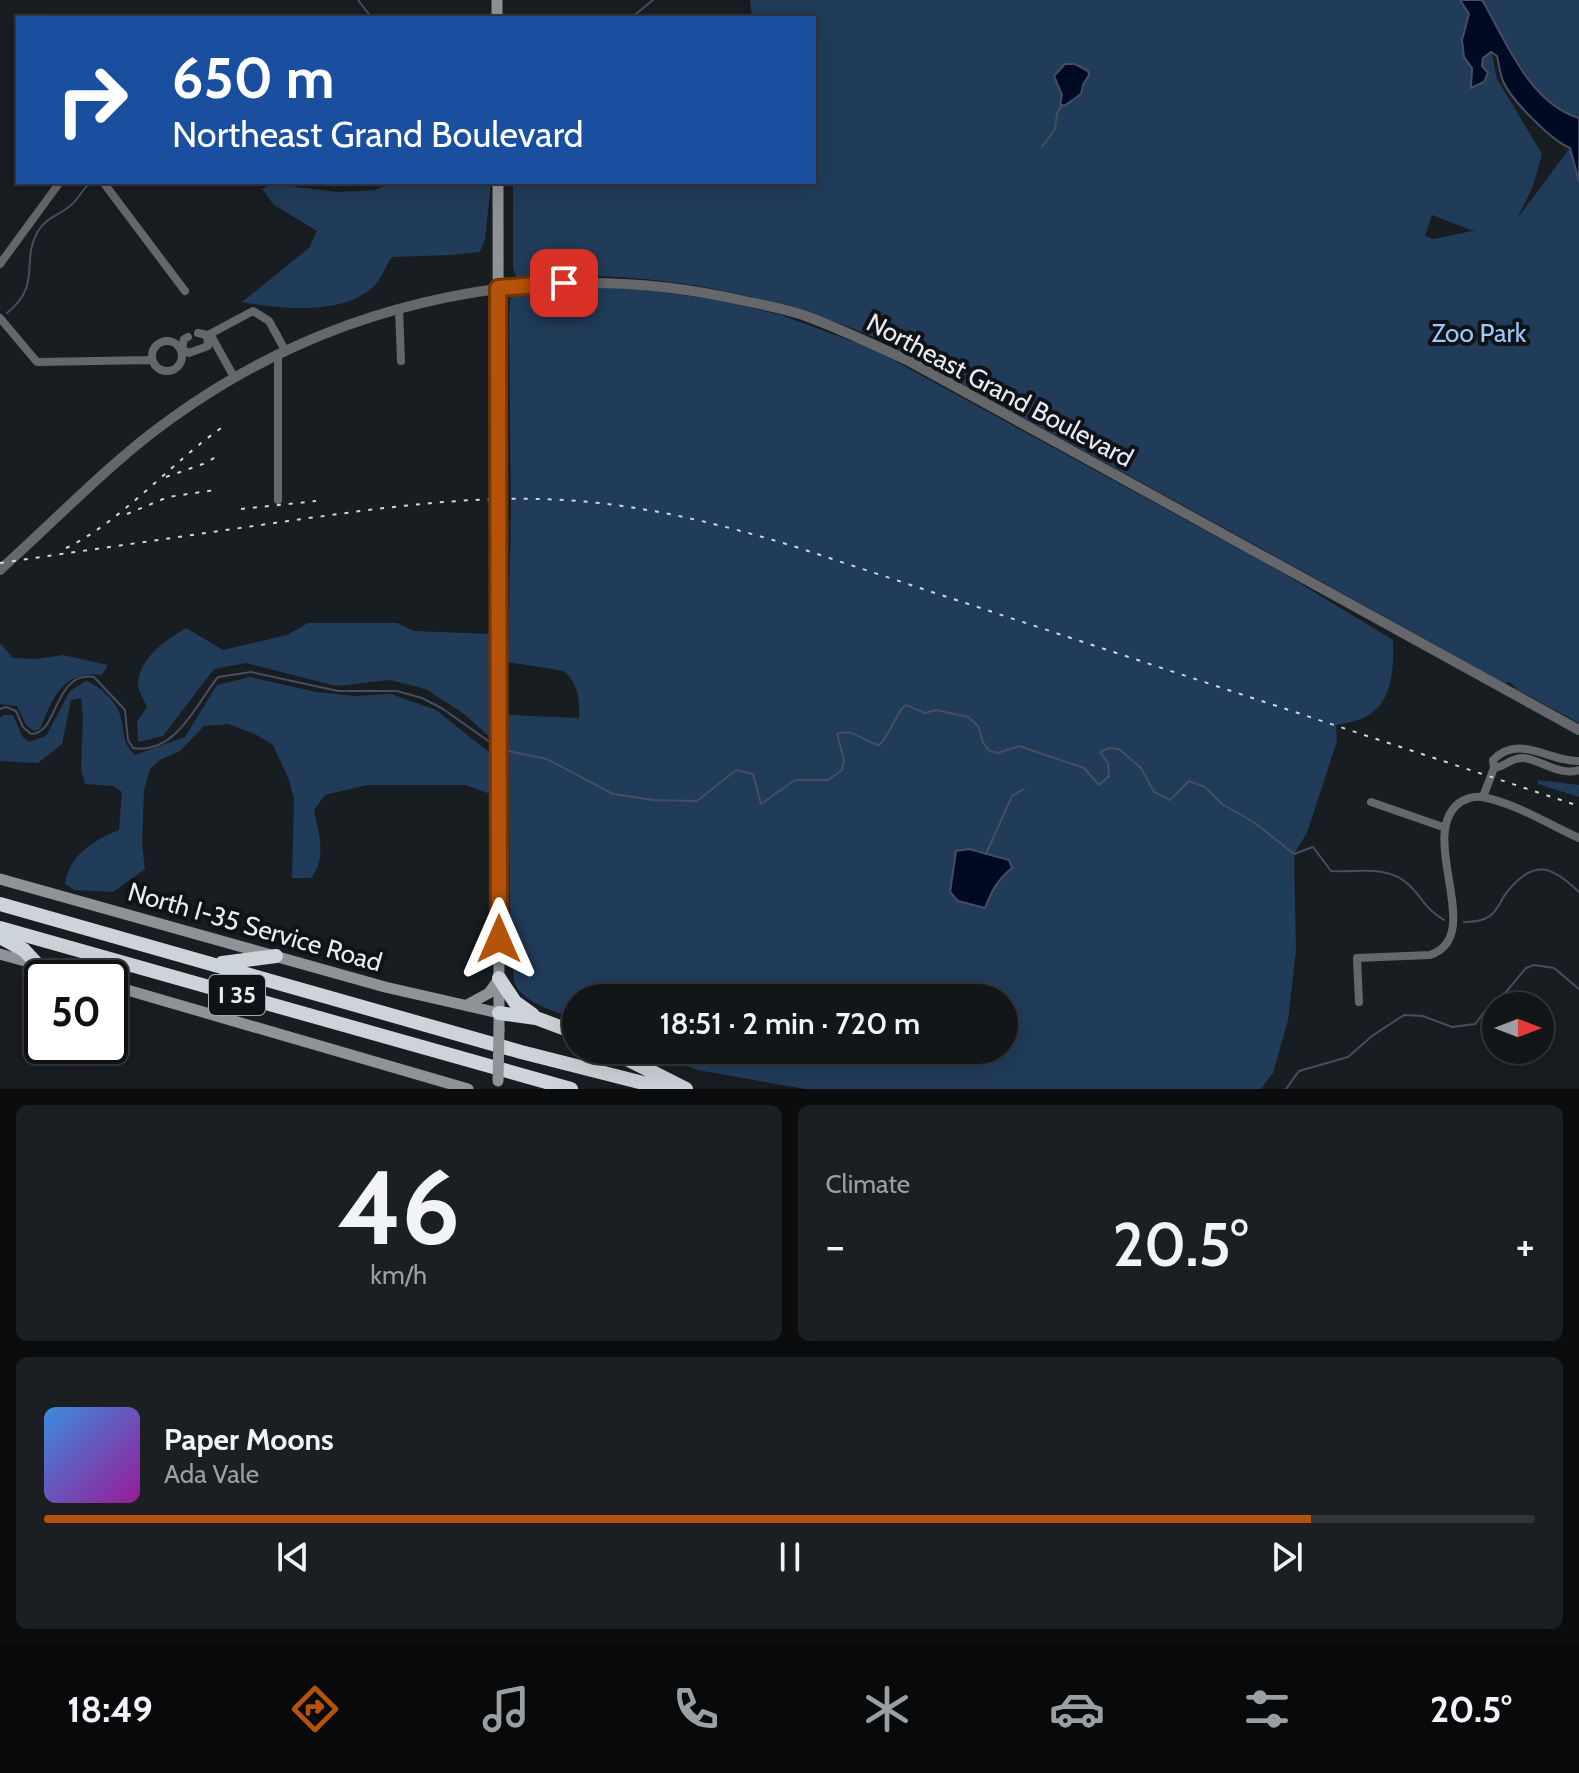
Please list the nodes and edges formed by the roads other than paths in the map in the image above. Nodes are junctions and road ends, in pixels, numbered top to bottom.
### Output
1 (59, 184) edge
2 (105, 184) edge
3 (498, 184) edge
4 (0, 264) edge
5 (498, 288) junction
6 (185, 291) dead end
7 (399, 308) junction
8 (0, 318) edge
9 (205, 334) junction
10 (188, 337) dead end
11 (181, 349) junction
12 (282, 352) junction
13 (152, 360) junction
14 (401, 361) dead end
15 (234, 377) junction
16 (278, 500) dead end
17 (0, 570) edge
18 (1579, 730) edge
19 (1524, 748) junction
20 (1522, 758) junction
21 (1579, 761) edge
22 (1568, 762) junction
23 (1552, 763) junction
24 (1494, 768) junction
25 (1579, 770) edge
26 (1567, 773) junction
27 (1483, 797) junction
28 (1371, 802) dead end
29 (1443, 827) junction
30 (1579, 838) edge
31 (0, 879) edge
32 (0, 904) edge
33 (0, 928) edge
34 (0, 937) edge
35 (0, 954) edge
36 (276, 956) junction
37 (24, 960) edge
38 (33, 960) edge
39 (214, 964) junction
40 (499, 978) junction
41 (128, 990) edge
42 (1359, 1002) dead end
43 (465, 1006) junction
44 (499, 1013) junction
45 (536, 1018) junction
46 (562, 1028) edge
47 (637, 1064) edge
48 (498, 1085) edge
49 (468, 1089) edge
50 (571, 1089) edge
51 (667, 1089) edge
52 (686, 1089) edge

1 - 4 street
2 - 6 street
3 - 5 main road
5 - 7 street, Northeast Grand Boulevard
5 - 18 street, Northeast Grand Boulevard
5 - 40 main road
7 - 12 street, Northeast Grand Boulevard
7 - 14 street
8 - 13 street
9 - 11 street
9 - 12 street
9 - 15 street
10 - 11 street
11 - 13 street
11 - 13 street
12 - 15 street, Northeast Grand Boulevard
12 - 16 street
15 - 17 street, Northeast Grand Boulevard
19 - 20 street
19 - 23 street
19 - 24 street
20 - 23 street
20 - 24 street
21 - 22 street
22 - 23 street
22 - 26 street
23 - 26 street
24 - 27 street
25 - 26 street
27 - 29 street
27 - 30 street
28 - 29 street
29 - 42 street
31 - 36 main road, North I-35 Service Road
32 - 39 highway, I 35
33 - 50 highway, I 35
34 - 38 highway
35 - 37 main road
36 - 39 highway
36 - 43 main road, North I-35 Service Road
39 - 51 highway, I 35
40 - 43 main road
40 - 44 main road
40 - 45 highway
41 - 49 main road
43 - 44 main road, North I-35 Service Road
44 - 45 highway
44 - 48 main road, bridge
45 - 46 highway
47 - 52 highway

